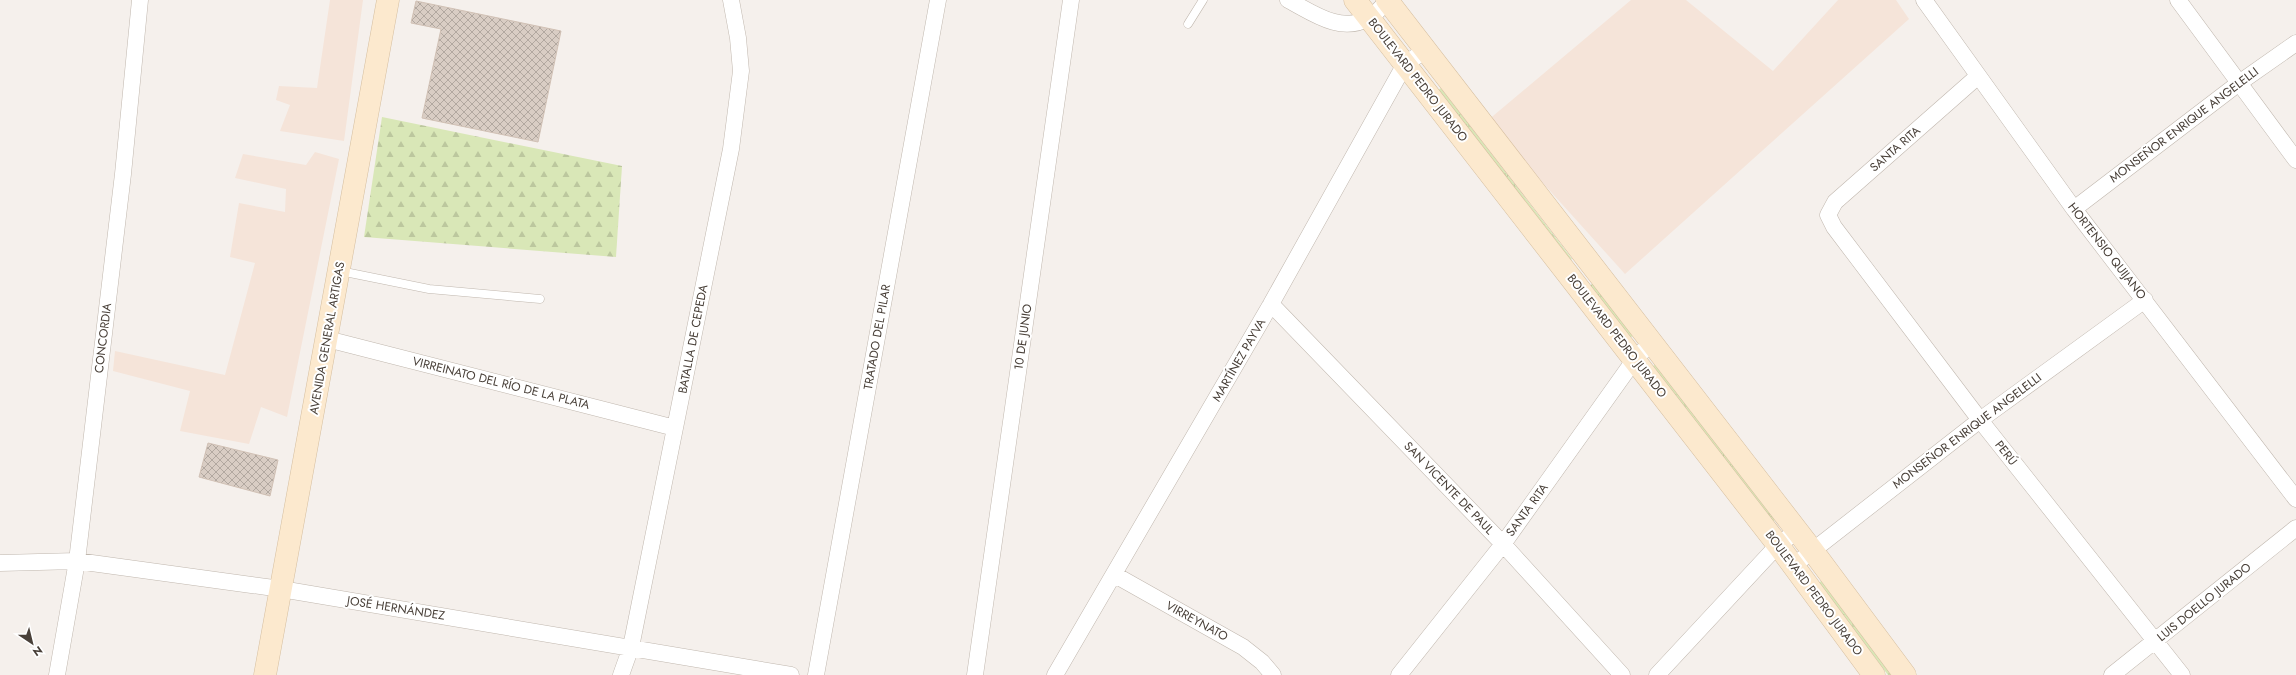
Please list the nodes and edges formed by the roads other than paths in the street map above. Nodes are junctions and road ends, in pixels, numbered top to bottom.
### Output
1 (140, 0) edge
2 (388, 0) edge
3 (731, 0) edge
4 (938, 0) edge
5 (1071, 0) edge
6 (1203, 0) edge
7 (1288, 0) edge
8 (1355, 0) edge
9 (1387, 0) edge
10 (1924, 0) edge
11 (2178, 0) edge
12 (1369, 18) junction
13 (1188, 24) dead end
14 (2296, 43) edge
15 (1426, 50) junction
16 (1405, 64) junction
17 (1977, 77) junction
18 (2239, 83) junction
19 (2296, 160) edge
20 (2074, 209) junction
21 (1834, 227) joint
22 (1590, 263) junction
23 (339, 270) junction
24 (1571, 277) junction
25 (540, 299) dead end
26 (2145, 300) junction
27 (1271, 304) junction
28 (327, 339) junction
29 (1651, 343) junction
30 (1635, 359) junction
31 (1980, 420) junction
32 (675, 428) junction
33 (2296, 499) edge
34 (2296, 528) edge
35 (1797, 531) junction
36 (1503, 544) junction
37 (1778, 544) junction
38 (1812, 550) junction
39 (77, 561) junction
40 (0, 563) edge
41 (1793, 566) junction
42 (1115, 575) junction
43 (281, 589) junction
44 (2155, 641) junction
45 (631, 647) junction
46 (57, 675) edge
47 (265, 675) edge
48 (621, 675) edge
49 (791, 675) edge
50 (816, 675) edge
51 (975, 675) edge
52 (1055, 675) edge
53 (1273, 675) edge
54 (1399, 675) edge
55 (1622, 675) edge
56 (1657, 675) edge
57 (1874, 675) edge
58 (1905, 675) edge
59 (2112, 675) edge
60 (2182, 675) edge

1 - 39 street, CONCORDIA
2 - 23 main road, AVENIDA GENERAL ARTIGAS
3 - 32 street, BATALLA DE CEPEDA
4 - 50 street, TRATADO DEL PILAR
5 - 51 street, 10 DE JUNIO
6 - 13 lane
7 - 12 street
8 - 12 main road, BOULEVARD PEDRO JURADO
9 - 12 street
9 - 15 main road, BOULEVARD PEDRO JURADO
10 - 17 street, HORTENSIO QUIJANO
11 - 18 street
12 - 16 main road, BOULEVARD PEDRO JURADO
14 - 18 street, MONSEÑOR ENRIQUE ANGELELLI
15 - 16 street, MARTÍNEZ PAYVA
15 - 22 main road, BOULEVARD PEDRO JURADO
16 - 24 main road, BOULEVARD PEDRO JURADO
16 - 27 street, MARTÍNEZ PAYVA
17 - 20 street, HORTENSIO QUIJANO
17 - 21 street, SANTA RITA
18 - 19 street
18 - 20 street, MONSEÑOR ENRIQUE ANGELELLI
20 - 26 street, HORTENSIO QUIJANO
21 - 31 street, PERÚ
22 - 24 main road
22 - 29 main road, BOULEVARD PEDRO JURADO
23 - 25 lane
23 - 28 main road, AVENIDA GENERAL ARTIGAS
24 - 30 main road, BOULEVARD PEDRO JURADO
26 - 31 street, MONSEÑOR ENRIQUE ANGELELLI
26 - 33 street, HORTENSIO QUIJANO
27 - 36 street, SAN VICENTE DE PAUL
27 - 42 street, MARTÍNEZ PAYVA
28 - 32 street, VIRREINATO DEL RÍO DE LA PLATA
28 - 43 main road, AVENIDA GENERAL ARTIGAS
29 - 30 street, SANTA RITA
29 - 35 main road, BOULEVARD PEDRO JURADO
30 - 36 street, SANTA RITA
30 - 37 main road, BOULEVARD PEDRO JURADO
31 - 38 street, MONSEÑOR ENRIQUE ANGELELLI
31 - 44 street, PERÚ
32 - 45 street, BATALLA DE CEPEDA
34 - 44 street, LUIS DOELLO JURADO
35 - 37 street
35 - 38 main road, BOULEVARD PEDRO JURADO
36 - 54 street, SANTA RITA
36 - 55 street, SAN VICENTE DE PAUL
37 - 41 main road, BOULEVARD PEDRO JURADO
37 - 56 street
38 - 41 street, MONSEÑOR ENRIQUE ANGELELLI
38 - 58 main road, BOULEVARD PEDRO JURADO
39 - 40 street, JOSÉ HERNÁNDEZ
39 - 43 street, JOSÉ HERNÁNDEZ
39 - 46 street, CONCORDIA
41 - 57 main road, BOULEVARD PEDRO JURADO
42 - 52 street, MARTÍNEZ PAYVA
42 - 53 street, VIRREYNATO
43 - 45 street, JOSÉ HERNÁNDEZ
43 - 47 main road, AVENIDA GENERAL ARTIGAS
44 - 59 street, LUIS DOELLO JURADO
44 - 60 street, PERÚ
45 - 48 street, BATALLA DE CEPEDA
45 - 49 street, JOSÉ HERNÁNDEZ

